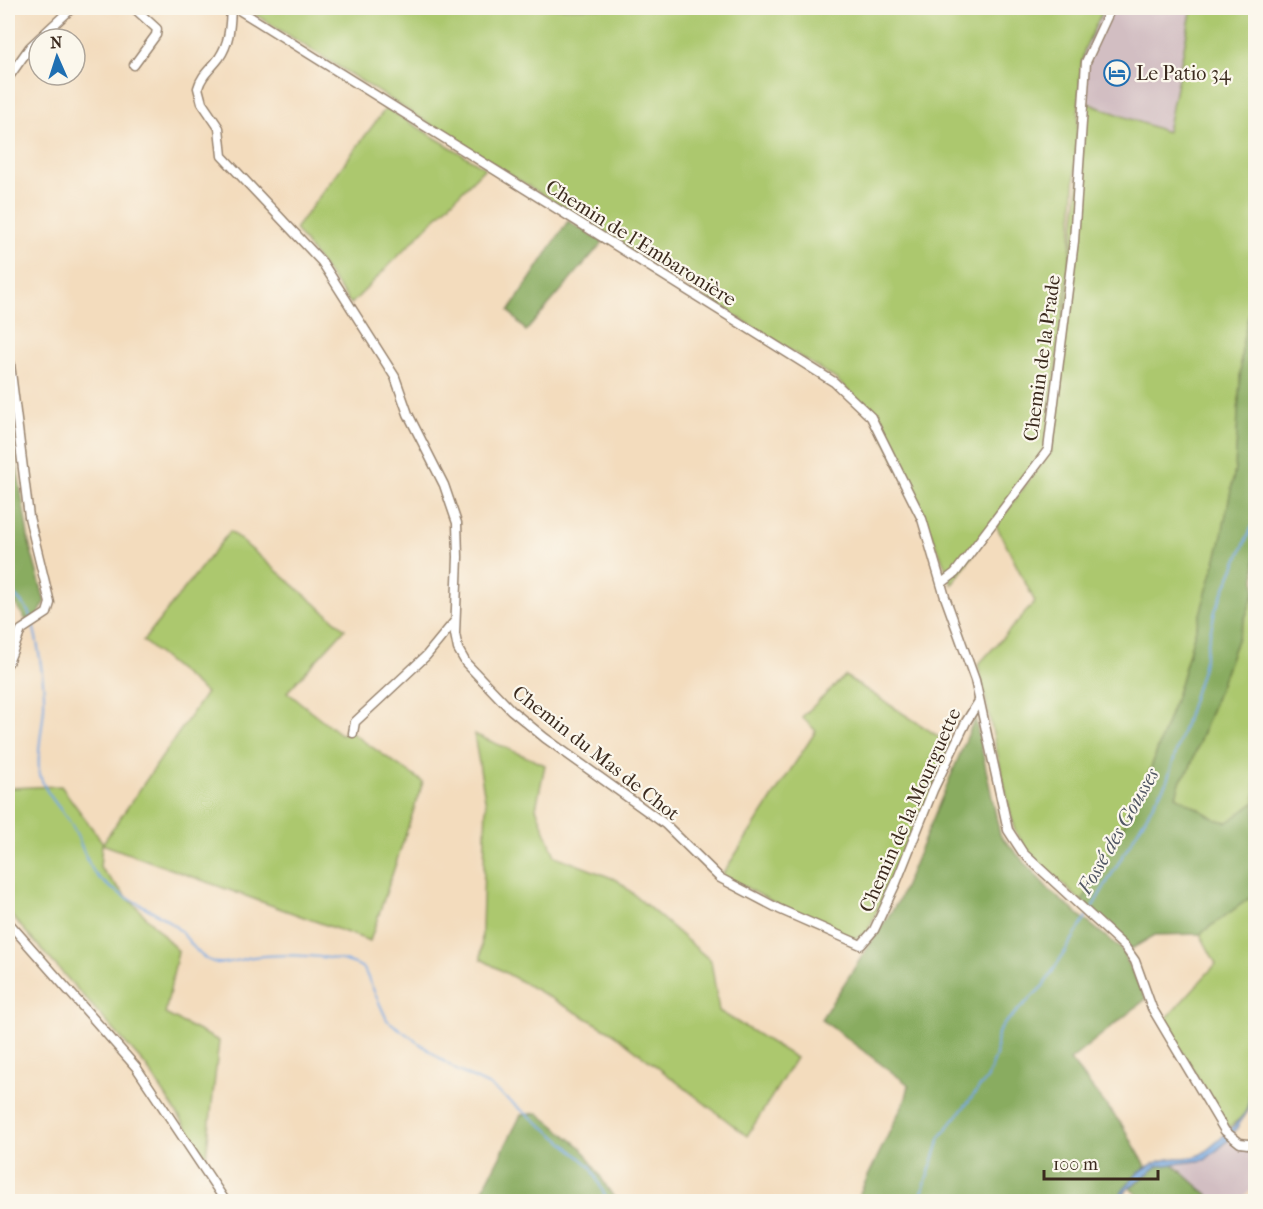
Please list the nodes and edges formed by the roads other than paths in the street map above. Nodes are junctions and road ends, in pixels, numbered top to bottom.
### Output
1 (72, 8) edge
2 (134, 8) edge
3 (231, 8) edge
4 (236, 8) edge
5 (1111, 8) edge
6 (134, 65) dead end
7 (8, 79) edge
8 (8, 348) edge
9 (942, 583) junction
10 (454, 622) junction
11 (8, 663) edge
12 (979, 701) junction
13 (353, 733) dead end
14 (8, 922) edge
15 (861, 945) joint
16 (1256, 1145) edge
17 (226, 1202) edge

1 - 7 street
2 - 6 street
3 - 10 street, Chemin du Mas de Chot
4 - 9 street, Chemin de l'Embaronière
5 - 9 street, Chemin de la Prade
8 - 11 street
9 - 12 street, Chemin de la Mourguette
10 - 13 street
10 - 15 street, Chemin du Mas de Chot
12 - 15 street, Chemin de la Mourguette
12 - 16 street
14 - 17 street

